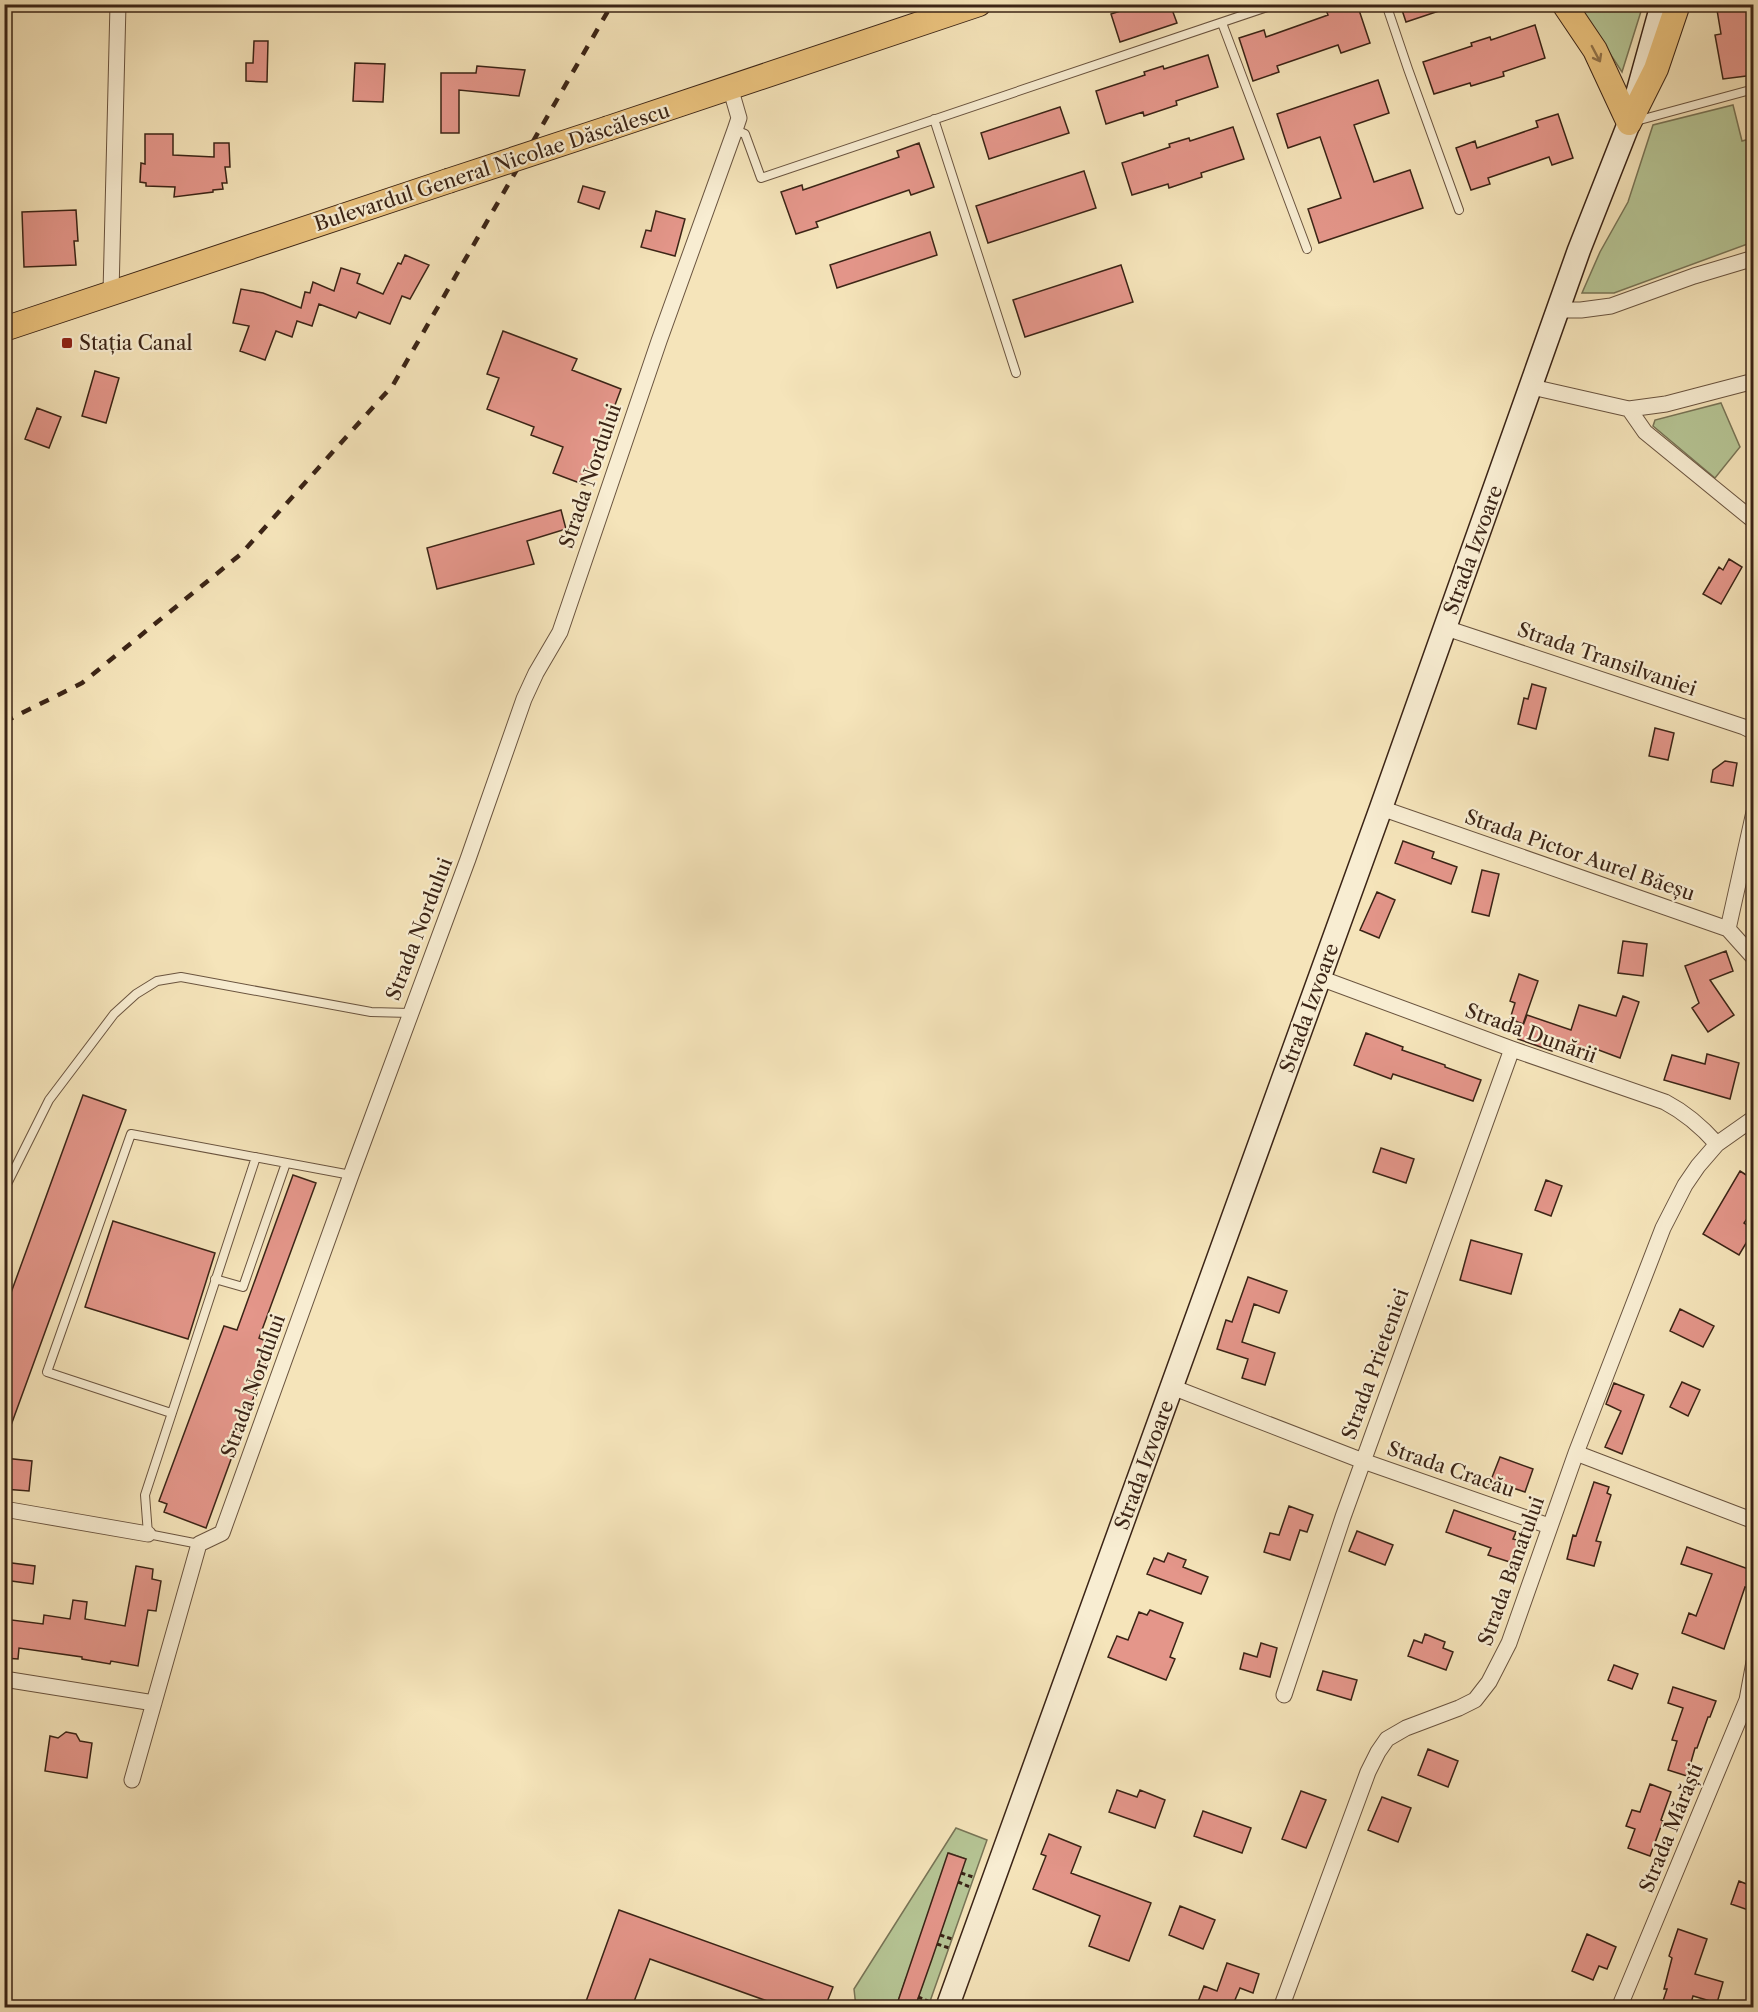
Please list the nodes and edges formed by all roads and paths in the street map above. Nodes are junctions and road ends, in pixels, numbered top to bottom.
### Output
1 (118, 4) edge
2 (979, 4) edge
3 (1276, 4) edge
4 (1386, 4) edge
5 (1564, 4) edge
6 (1662, 4) edge
7 (1678, 4) edge
8 (1222, 23) junction
9 (730, 87) junction
10 (1754, 90) edge
11 (934, 119) junction
12 (1629, 123) junction
13 (735, 130) junction
14 (1459, 210) dead end
15 (1307, 249) dead end
16 (1754, 258) edge
17 (111, 294) junction
18 (1558, 310) junction
19 (4, 329) edge
20 (1016, 373) dead end
21 (1754, 381) edge
22 (1532, 387) junction
23 (1629, 409) junction
24 (1754, 521) edge
25 (1446, 628) junction
26 (1754, 732) edge
27 (1382, 808) junction
28 (1754, 812) edge
29 (1728, 929) junction
30 (1754, 958) edge
31 (1320, 978) junction
32 (410, 1013) junction
33 (1512, 1049) junction
34 (1754, 1118) edge
35 (1717, 1144) junction
36 (256, 1157) junction
37 (286, 1163) junction
38 (351, 1175) junction
39 (4, 1190) edge
40 (215, 1279) junction
41 (1172, 1387) junction
42 (171, 1413) junction
43 (1576, 1453) junction
44 (1363, 1461) junction
45 (4, 1509) edge
46 (1754, 1521) edge
47 (1549, 1526) junction
48 (148, 1534) junction
49 (199, 1544) junction
50 (1754, 1662) edge
51 (4, 1679) edge
52 (1284, 1695) dead end
53 (1750, 1701) edge
54 (154, 1703) junction
55 (132, 1780) dead end
56 (961, 1873) dead end
57 (974, 1877) dead end
58 (958, 1882) dead end
59 (970, 1887) dead end
60 (940, 1935) dead end
61 (952, 1939) dead end
62 (936, 1944) dead end
63 (949, 1948) dead end
64 (918, 1997) dead end
65 (938, 2004) edge
66 (1281, 2007) edge
67 (1619, 2007) edge

1 - 17 street
2 - 9 main road, Bulevardul General Nicolae Dăscălescu
3 - 8 lane
4 - 14 lane
5 -> 12 main road
6 - 12 main road, Strada Izvoare
7 - 12 main road
8 - 11 lane
8 - 15 lane
9 - 13 street, Strada Nordului
9 - 17 main road, Bulevardul General Nicolae Dăscălescu, bridge
10 - 12 lane
11 - 13 lane
11 - 20 lane
12 - 18 main road, Strada Izvoare
13 - 32 street, Strada Nordului
16 - 18 street
17 - 19 main road, Bulevardul General Nicolae Dăscălescu
18 - 22 main road, Strada Izvoare
21 - 23 street
22 - 23 street
22 - 25 main road, Strada Izvoare
23 - 24 street
25 - 26 street, Strada Transilvaniei
25 - 27 main road, Strada Izvoare
27 - 29 street, Strada Pictor Aurel Băeșu
27 - 31 main road, Strada Izvoare
28 - 29 street
29 - 30 street, Strada Pictor Aurel Băeșu
31 - 33 street, Strada Dunării
31 - 41 main road, Strada Izvoare
32 - 38 street, Strada Nordului
32 - 39 lane
33 - 35 street, Strada Dunării
33 - 44 street, Strada Prieteniei
34 - 35 street, Strada Banatului
35 - 43 street, Strada Banatului
36 - 37 lane
36 - 40 lane
36 - 42 lane
37 - 38 lane
37 - 40 lane
38 - 49 street, Strada Nordului
40 - 42 lane
41 - 44 street, Strada Cracău
41 - 65 main road, Strada Izvoare
42 - 48 lane
43 - 46 street
43 - 47 street, Strada Banatului
44 - 47 street, Strada Cracău
44 - 52 street, Strada Prieteniei
45 - 48 street
47 - 66 street, Strada Banatului
48 - 49 lane
49 - 54 street
50 - 53 street, Strada Mărăști
51 - 54 street
53 - 67 street, Strada Mărăști
54 - 55 street
56 - 57 path
58 - 59 path
60 - 61 path
62 - 63 path
64 - 65 path

